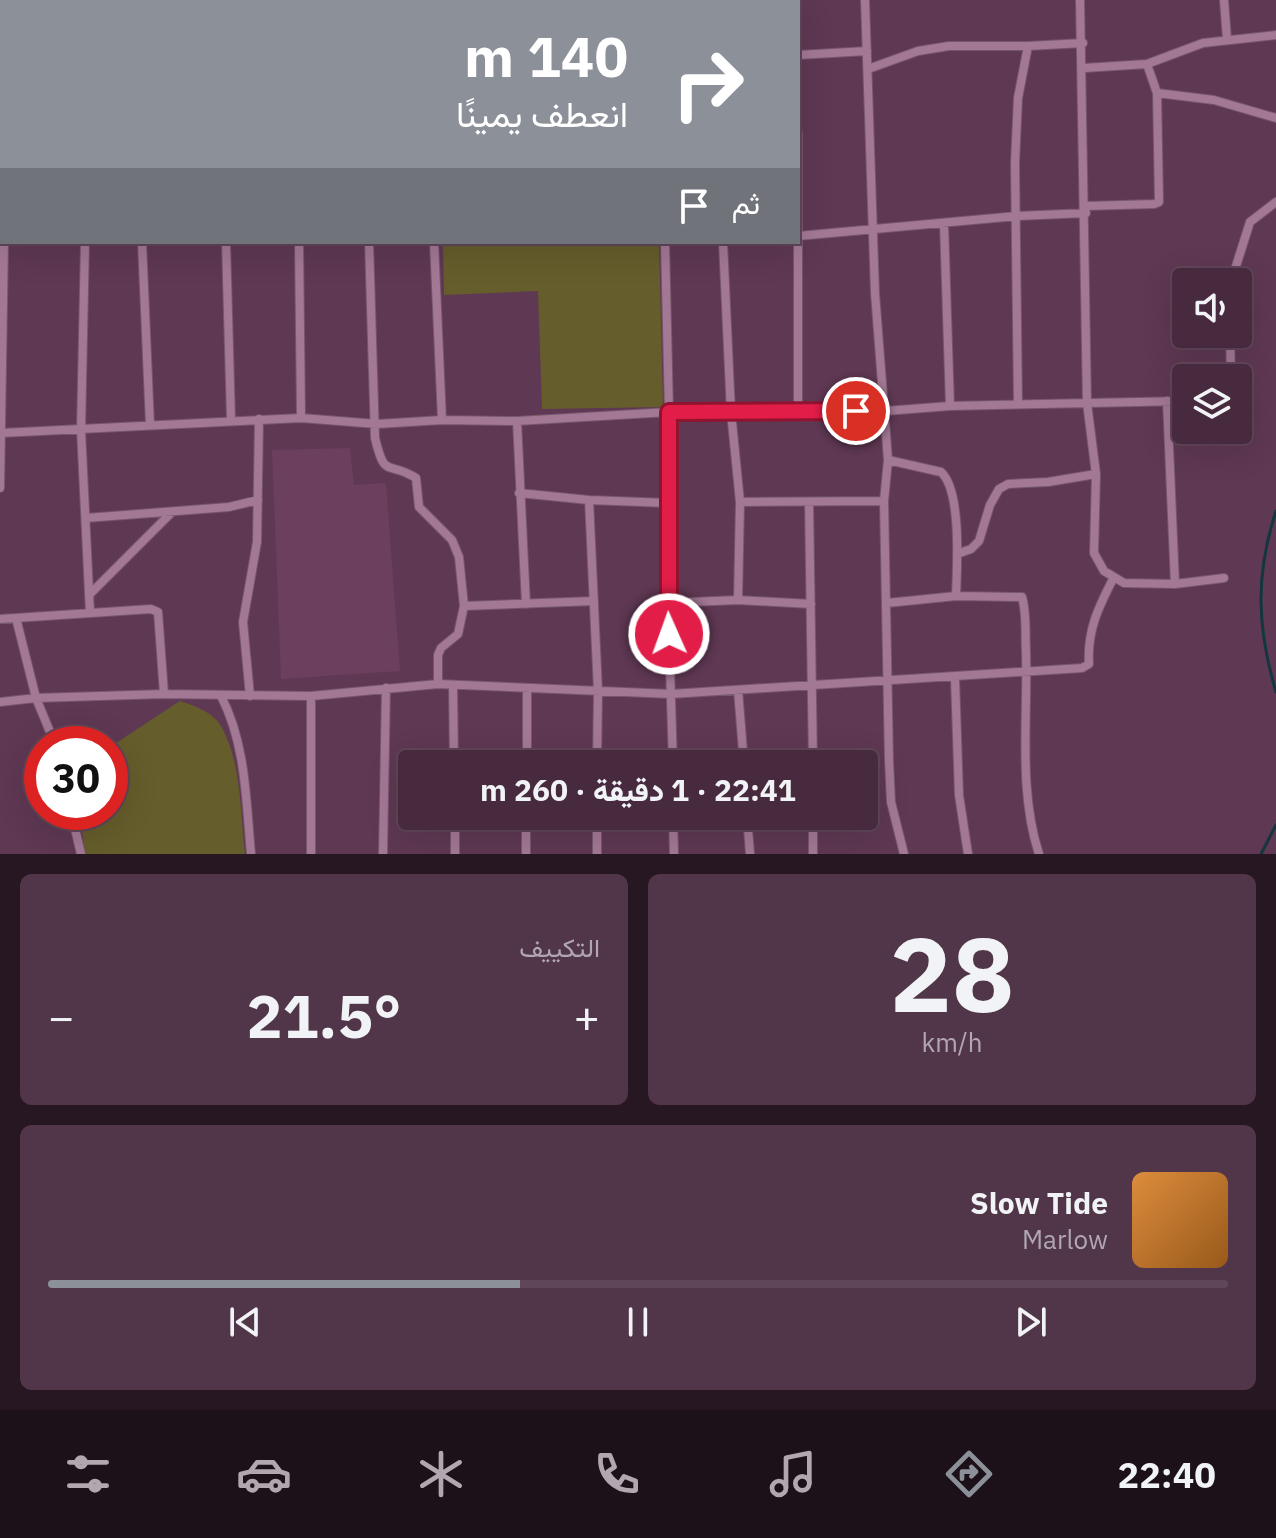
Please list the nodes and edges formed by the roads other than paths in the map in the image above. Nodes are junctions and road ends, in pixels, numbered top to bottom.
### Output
1 (865, 0) edge
2 (1080, 0) edge
3 (1224, 0) edge
4 (1276, 35) edge
5 (1227, 39) junction
6 (1083, 43) junction
7 (1028, 46) junction
8 (867, 51) junction
9 (800, 55) edge
10 (1147, 64) junction
11 (1084, 68) junction
12 (868, 69) junction
13 (1157, 93) junction
14 (1276, 118) edge
15 (0, 127) edge
16 (0, 139) edge
17 (1276, 202) edge
18 (1086, 209) junction
19 (1017, 216) junction
20 (944, 223) junction
21 (875, 230) junction
22 (800, 236) edge
23 (4, 244) edge
24 (85, 244) edge
25 (142, 244) edge
26 (226, 244) edge
27 (299, 244) edge
28 (369, 244) edge
29 (434, 244) edge
30 (665, 244) edge
31 (723, 244) edge
32 (799, 244) edge
33 (1235, 268) edge
34 (1, 357) edge
35 (1167, 401) junction
36 (1172, 401) edge
37 (1087, 403) junction
38 (1018, 404) junction
39 (950, 406) junction
40 (885, 411) junction
41 (669, 412) junction
42 (731, 412) junction
43 (798, 412) junction
44 (301, 418) junction
45 (259, 419) junction
46 (231, 420) junction
47 (442, 420) junction
48 (517, 421) junction
49 (377, 424) junction
50 (150, 425) junction
51 (81, 430) junction
52 (1, 438) edge
53 (888, 460) junction
54 (1096, 474) junction
55 (0, 488) edge
56 (519, 493) junction
57 (258, 500) junction
58 (589, 500) junction
59 (884, 501) junction
60 (740, 502) junction
61 (809, 502) junction
62 (668, 503) junction
63 (173, 512) junction
64 (86, 518) junction
65 (957, 554) junction
66 (1224, 578) dead end
67 (1113, 579) junction
68 (1175, 584) junction
69 (89, 595) junction
70 (956, 596) junction
71 (738, 600) junction
72 (594, 601) junction
73 (668, 603) junction
74 (887, 603) junction
75 (526, 604) junction
76 (811, 604) junction
77 (464, 606) junction
78 (90, 613) junction
79 (16, 618) junction
80 (0, 619) edge
81 (1026, 672) junction
82 (955, 678) junction
83 (889, 679) junction
84 (438, 684) junction
85 (453, 685) junction
86 (813, 685) junction
87 (386, 688) junction
88 (527, 689) junction
89 (738, 690) junction
90 (598, 691) junction
91 (164, 694) junction
92 (671, 694) junction
93 (221, 696) junction
94 (250, 696) junction
95 (311, 696) junction
96 (36, 698) junction
97 (0, 702) edge
98 (48, 726) edge
99 (454, 750) edge
100 (527, 750) edge
101 (597, 750) edge
102 (673, 750) edge
103 (743, 750) edge
104 (813, 750) edge
105 (75, 830) edge
106 (455, 830) edge
107 (526, 830) edge
108 (597, 830) edge
109 (673, 830) edge
110 (748, 830) edge
111 (813, 830) edge
112 (1035, 853) edge
113 (81, 854) edge
114 (251, 854) edge
115 (311, 854) edge
116 (383, 854) edge
117 (455, 854) edge
118 (526, 854) edge
119 (597, 854) edge
120 (674, 854) edge
121 (750, 854) edge
122 (813, 854) edge
123 (904, 854) edge
124 (968, 854) edge

1 - 8 street
2 - 6 street
3 - 5 street
4 - 5 street
5 - 10 street
6 - 7 street
6 - 11 street
7 - 12 street
7 - 19 street
8 - 9 street
8 - 12 street
10 - 11 street
10 - 13 street
11 - 18 street
12 - 21 street
13 - 14 street
13 - 18 street
15 - 16 street
17 - 33 street
18 - 19 street
18 - 37 street
19 - 20 street
19 - 38 street
20 - 21 street
20 - 39 street
21 - 22 street
21 - 40 street
23 - 34 street
24 - 51 street
25 - 50 street
26 - 46 street
27 - 44 street
28 - 49 street
29 - 47 street
30 - 41 street
31 - 42 street
32 - 43 street
34 - 52 street
35 - 36 street
35 - 37 street
35 - 68 street
37 - 38 street
37 - 54 street
38 - 39 street
39 - 40 street
40 - 43 street
40 - 53 street
41 - 42 street
41 - 48 street
41 - 62 street
42 - 43 street
42 - 60 street
44 - 45 street
44 - 49 street
45 - 46 street
45 - 57 street
46 - 50 street
47 - 48 street
47 - 49 street
48 - 56 street
49 - 77 street
50 - 51 street
51 - 52 street
51 - 64 street
52 - 55 street
53 - 59 street
53 - 65 street
54 - 65 street
54 - 67 street
56 - 58 street
56 - 75 street
57 - 63 street
57 - 94 street
58 - 62 street
58 - 72 street
59 - 61 street
59 - 74 street
60 - 61 street
60 - 71 street
61 - 76 street
62 - 73 street
63 - 64 street
63 - 69 street
64 - 69 street
65 - 70 street
66 - 68 street
67 - 68 street
67 - 81 street
69 - 78 street
70 - 74 street
70 - 81 street
71 - 73 street
71 - 76 street
72 - 75 street
72 - 90 street
73 - 92 street
74 - 83 street
75 - 77 street
76 - 86 street
77 - 84 street
78 - 79 street
78 - 91 street
79 - 80 street
79 - 96 street
81 - 82 street
81 - 112 street
82 - 83 street
82 - 124 street
83 - 86 street
83 - 123 street
84 - 85 street
84 - 87 street
85 - 88 street
85 - 99 street
86 - 89 street
86 - 104 street
87 - 95 street
87 - 116 street
88 - 90 street
88 - 100 street
89 - 92 street
89 - 103 street
90 - 92 street
90 - 101 street
91 - 93 street
91 - 96 street
92 - 102 street
93 - 94 street
93 - 114 street
94 - 95 street
95 - 115 street
96 - 97 street
96 - 98 street
105 - 113 street
106 - 117 street
107 - 118 street
108 - 119 street
109 - 120 street
110 - 121 street
111 - 122 street

